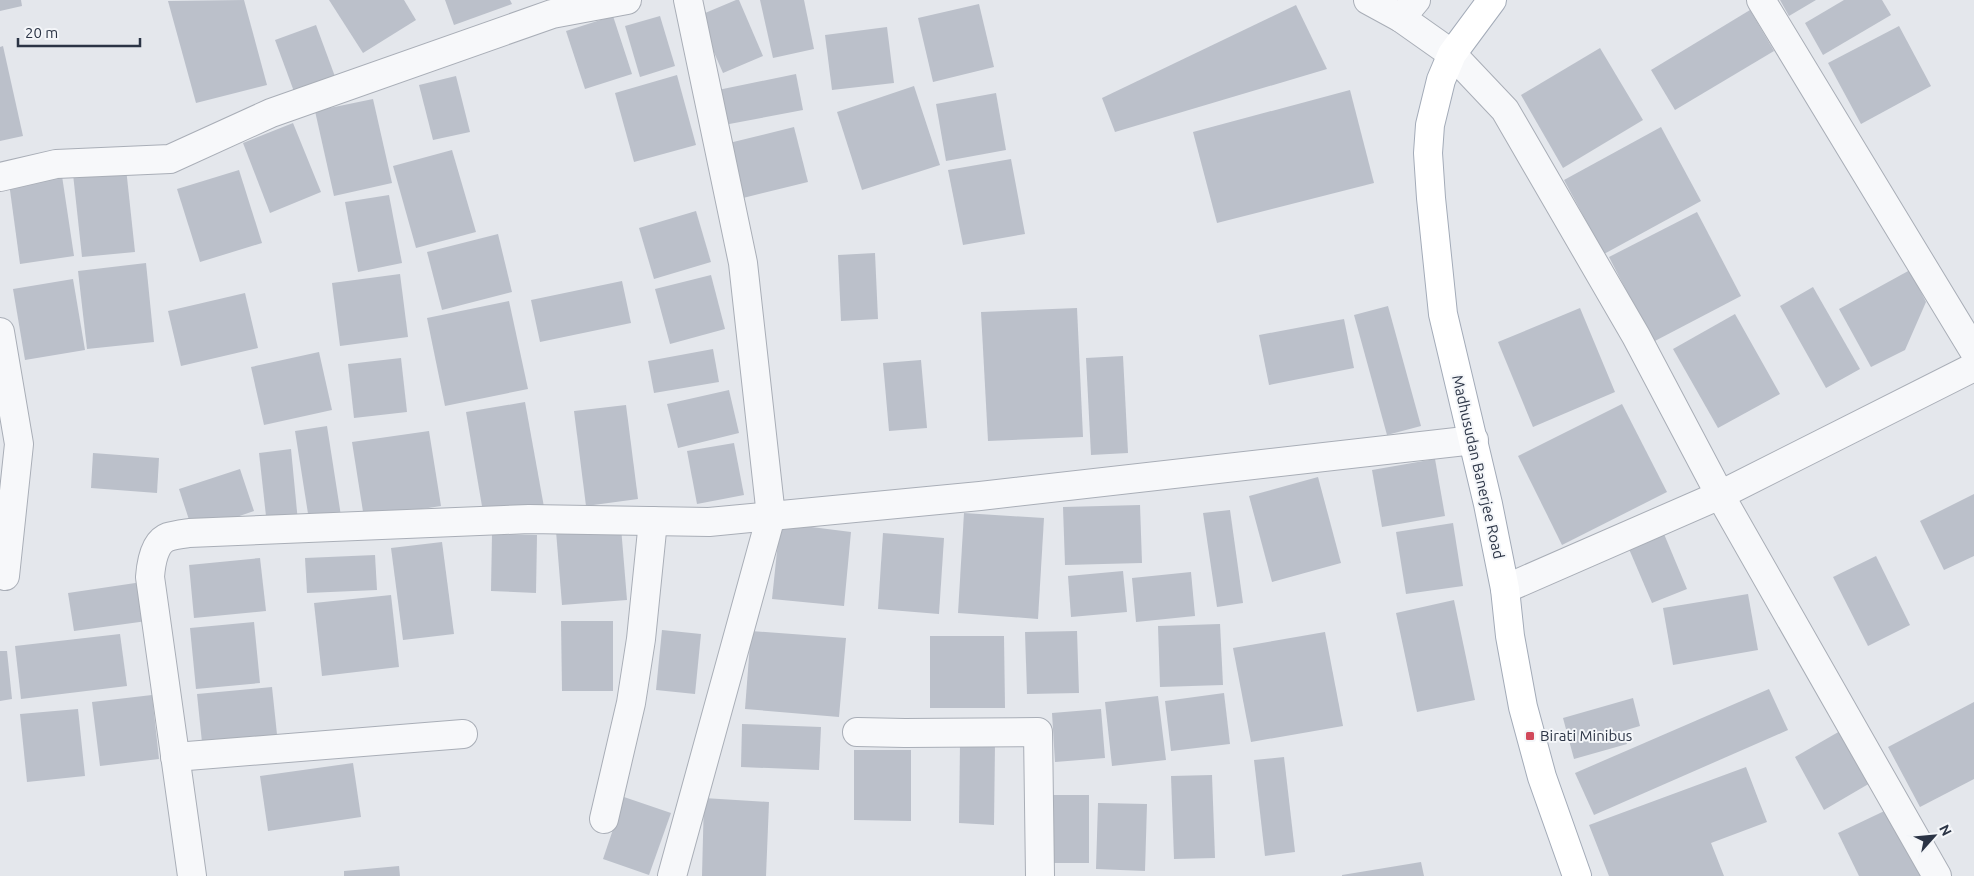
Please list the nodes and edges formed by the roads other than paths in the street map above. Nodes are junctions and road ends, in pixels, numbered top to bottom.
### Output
1 (627, 0) edge
2 (688, 0) edge
3 (1368, 0) edge
4 (1760, 0) edge
5 (1494, 4) edge
6 (1408, 9) edge
7 (1452, 54) junction
8 (0, 177) edge
9 (0, 332) edge
10 (1974, 351) edge
11 (1974, 367) edge
12 (1474, 440) junction
13 (1720, 495) junction
14 (771, 516) junction
15 (653, 521) junction
16 (5, 576) dead end
17 (1505, 590) junction
18 (857, 732) dead end
19 (463, 734) dead end
20 (175, 757) junction
21 (604, 819) dead end
22 (192, 876) edge
23 (672, 876) edge
24 (1040, 876) edge
25 (1577, 876) edge
26 (1937, 876) edge

1 - 8 street
2 - 14 street
3 - 6 street
4 - 10 street
5 - 7 main road, Madhusudan Banerjee Road
6 - 7 street
7 - 12 main road, Madhusudan Banerjee Road
7 - 13 street
9 - 16 street
11 - 13 street
12 - 14 street
12 - 17 main road, Madhusudan Banerjee Road
13 - 17 street
13 - 26 street
14 - 15 street
14 - 23 street
15 - 20 street
15 - 21 street
17 - 25 main road, Madhusudan Banerjee Road
18 - 24 street
19 - 20 street
20 - 22 street

